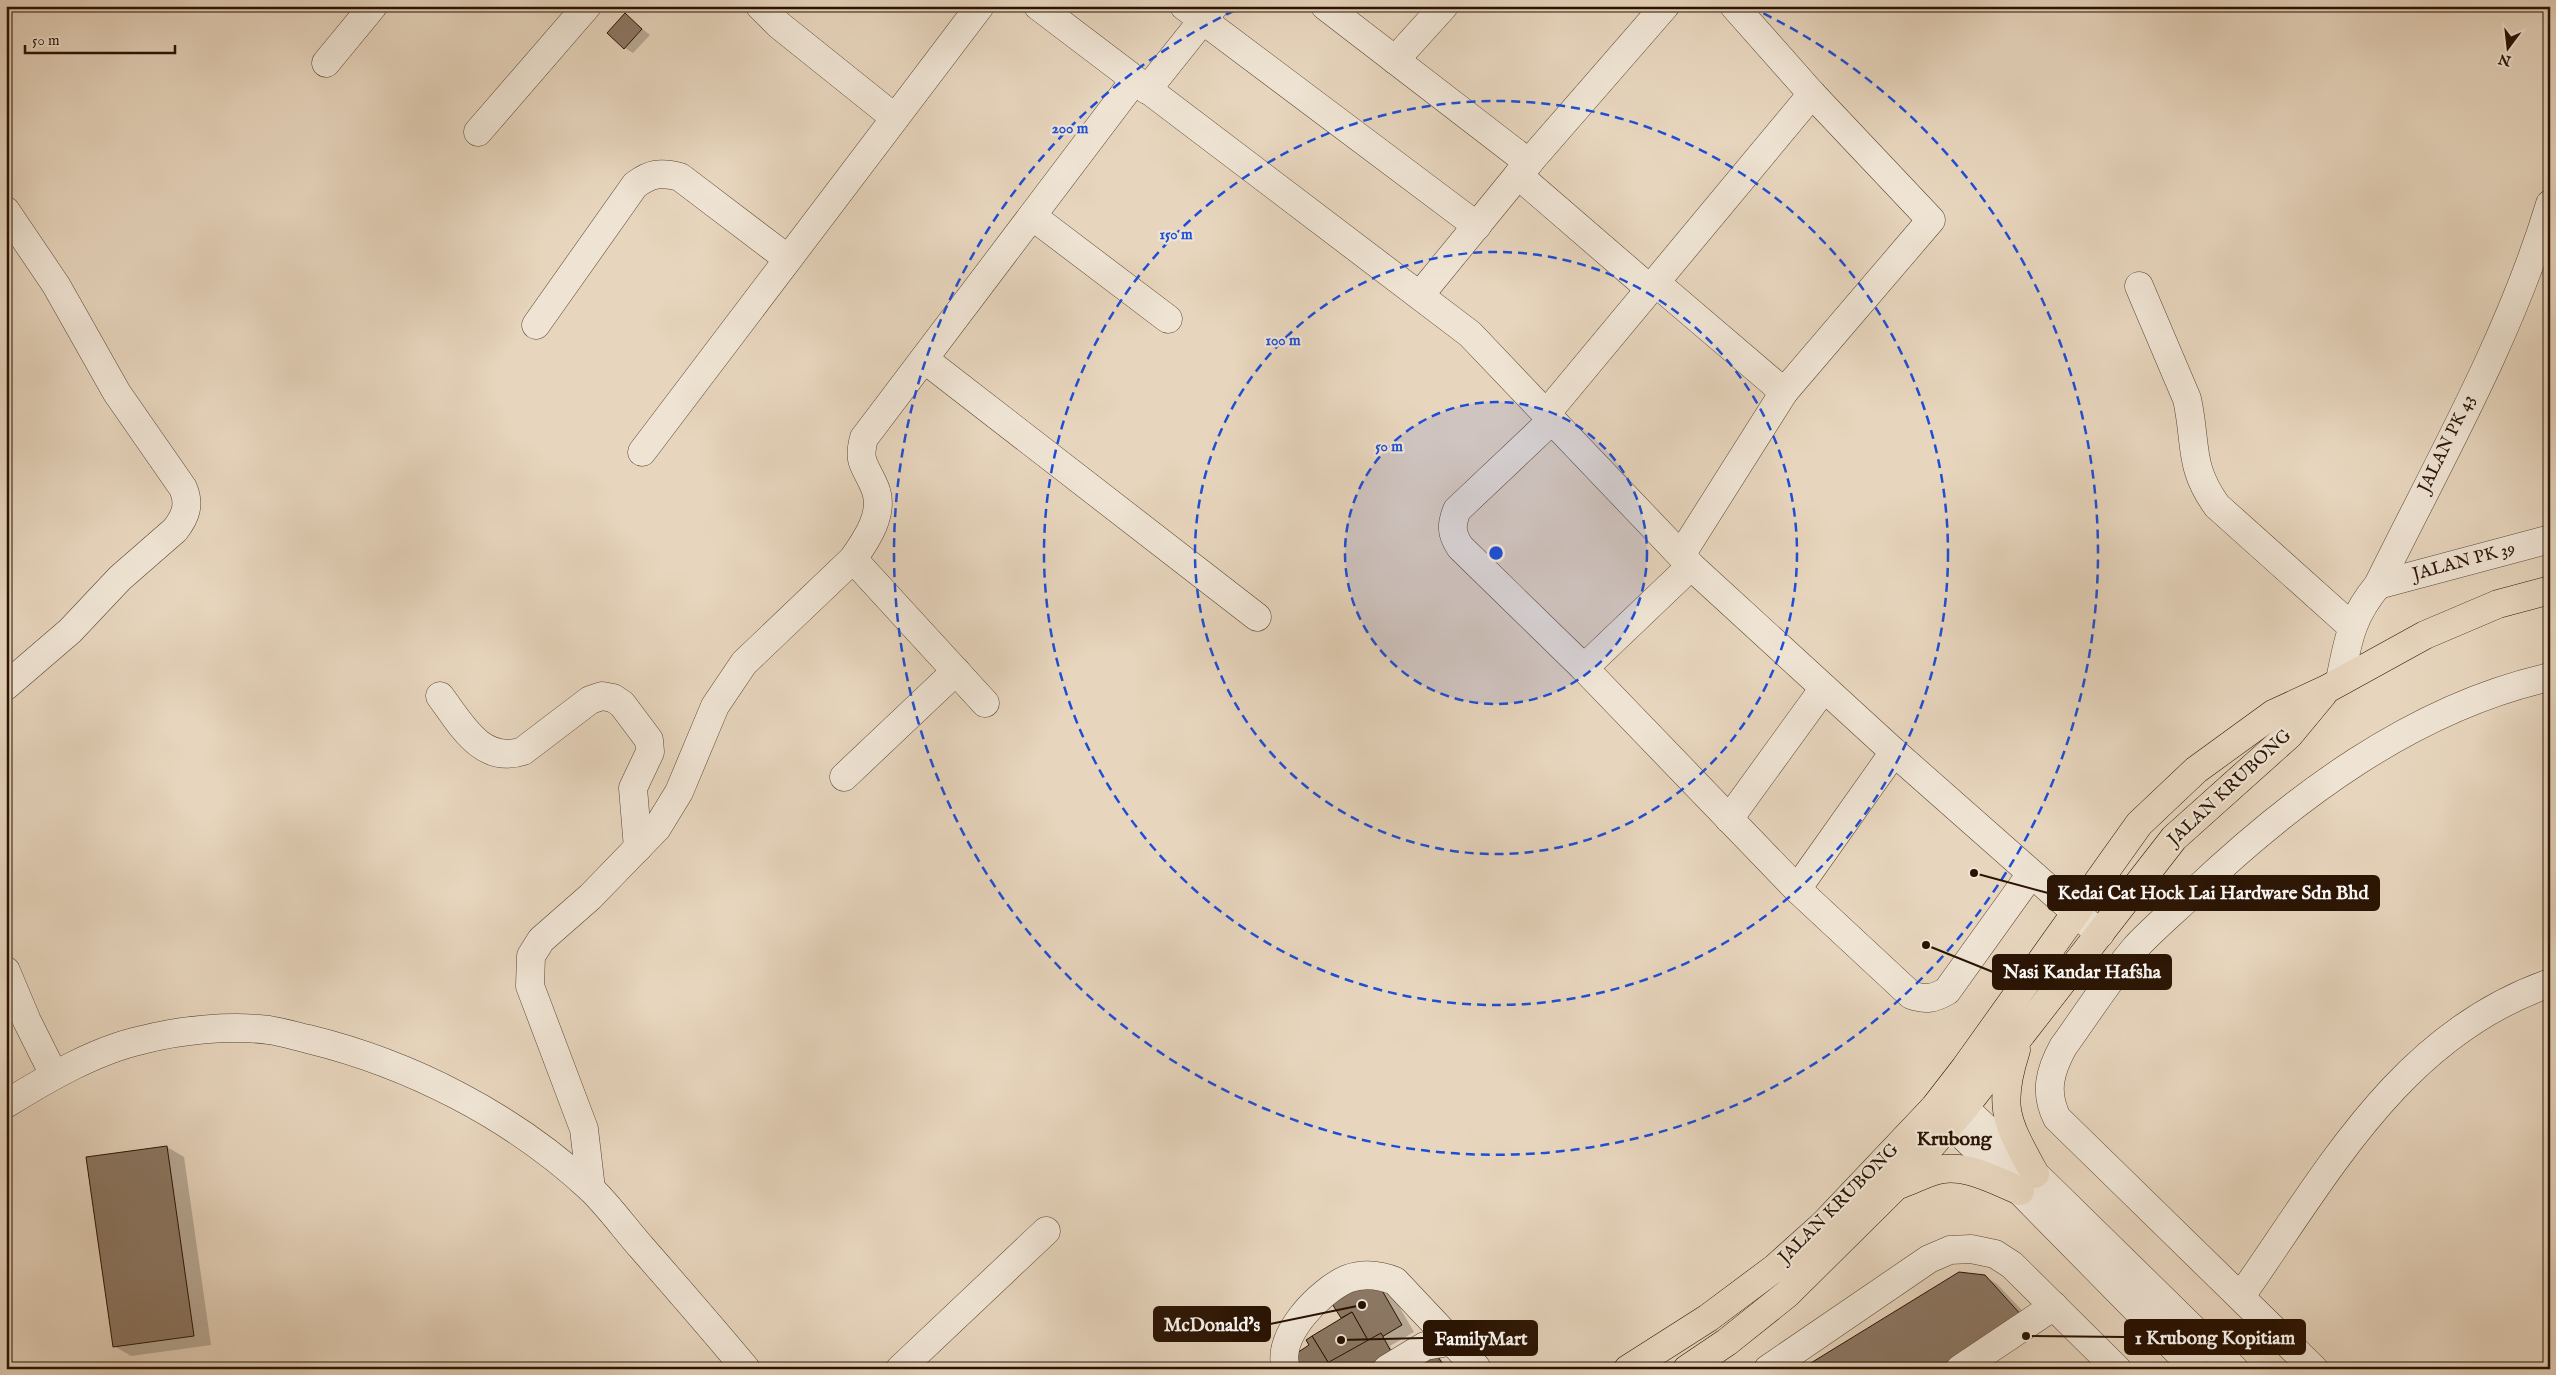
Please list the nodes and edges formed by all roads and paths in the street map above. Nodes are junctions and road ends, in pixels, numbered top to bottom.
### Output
1 (373, 6) edge
2 (587, 6) edge
3 (760, 6) edge
4 (980, 6) edge
5 (1038, 6) edge
6 (1325, 6) edge
7 (1444, 6) edge
8 (1665, 6) edge
9 (1734, 6) edge
10 (1200, 11) edge
11 (1395, 60) junction
12 (326, 63) dead end
13 (1141, 85) junction
14 (1812, 94) junction
15 (895, 118) junction
16 (478, 132) dead end
17 (1524, 169) junction
18 (2550, 204) edge
19 (6, 211) edge
20 (1032, 216) junction
21 (1476, 226) junction
22 (788, 260) junction
23 (1652, 286) junction
24 (2139, 286) dead end
25 (1420, 295) junction
26 (1168, 319) dead end
27 (536, 325) dead end
28 (924, 359) junction
29 (1784, 392) junction
30 (1549, 418) junction
31 (642, 452) dead end
32 (2550, 539) edge
33 (854, 559) junction
34 (1686, 560) junction
35 (2378, 586) junction
36 (2550, 590) edge
37 (1257, 617) dead end
38 (2351, 626) junction
39 (1584, 668) junction
40 (956, 670) junction
41 (2550, 677) edge
42 (2333, 684) junction
43 (6, 686) edge
44 (1824, 688) junction
45 (440, 696) dead end
46 (986, 703) dead end
47 (1894, 752) junction
48 (844, 777) dead end
49 (1729, 819) junction
50 (638, 848) junction
51 (2031, 874) junction
52 (1797, 889) junction
53 (2076, 913) junction
54 (2100, 934) junction
55 (6, 971) edge
56 (2550, 983) edge
57 (2020, 1036) junction
58 (54, 1075) junction
59 (6, 1104) edge
60 (1949, 1108) junction
61 (2027, 1183) junction
62 (1896, 1186) junction
63 (591, 1189) junction
64 (1046, 1231) dead end
65 (2241, 1296) junction
66 (2054, 1306) junction
67 (1454, 1341) junction
68 (1968, 1367) edge
69 (1471, 1368) edge
70 (746, 1369) edge
71 (900, 1369) edge
72 (1286, 1369) edge
73 (1387, 1369) edge
74 (1628, 1369) edge
75 (1687, 1369) edge
76 (1768, 1369) edge
77 (2117, 1369) edge
78 (2195, 1369) edge
79 (2234, 1369) edge
80 (2314, 1369) edge

1 - 12 street
2 - 16 street
3 - 15 street
4 - 15 street
5 - 13 street
6 - 11 street
7 - 11 street
8 - 17 street
9 - 14 street
10 - 13 street
10 - 21 street
11 - 17 street
13 - 20 street
13 - 25 street
14 - 23 street
14 - 29 street
15 - 22 street
17 - 21 street
17 - 23 street
18 - 35 street, JALAN PK 43
19 - 43 street
20 - 26 street
20 - 28 street
21 - 25 street
22 - 27 street
22 - 31 street
23 - 29 street
23 - 30 street
24 - 38 street
25 - 30 street
28 - 33 street
28 - 37 street
29 - 34 street
30 - 34 street
30 - 39 street
32 - 35 street, JALAN PK 39
33 - 40 street
33 - 50 street
34 - 39 street
34 - 44 street
35 - 38 street, JALAN PK 43
36 - 42 main road, JALAN KRUBONG
38 - 42 street, JALAN PK 43
39 - 49 street
40 - 46 street
40 - 48 street
41 - 65 street
42 - 53 main road, JALAN KRUBONG
42 - 54 main road, JALAN KRUBONG
44 - 47 street
44 - 49 street
45 - 50 street
47 - 51 street
47 - 52 street
49 - 52 street
50 - 63 street
51 - 52 street
51 - 53 street
53 - 54 street
53 - 60 main road, JALAN KRUBONG
54 - 57 main road, JALAN KRUBONG
55 - 58 street
56 - 65 street
57 - 60 main road, JALAN KRUBONG
57 - 61 main road
58 - 59 street
58 - 63 street
60 - 61 street
60 - 62 main road, JALAN KRUBONG
60 - 74 main road, JALAN KRUBONG
61 - 62 main road
61 - 78 street
61 - 79 street
62 - 75 main road, JALAN KRUBONG
63 - 70 street
64 - 71 street
65 - 80 street
66 - 68 street
66 - 76 street
66 - 77 street
67 - 69 street
67 - 72 street
67 - 73 street

